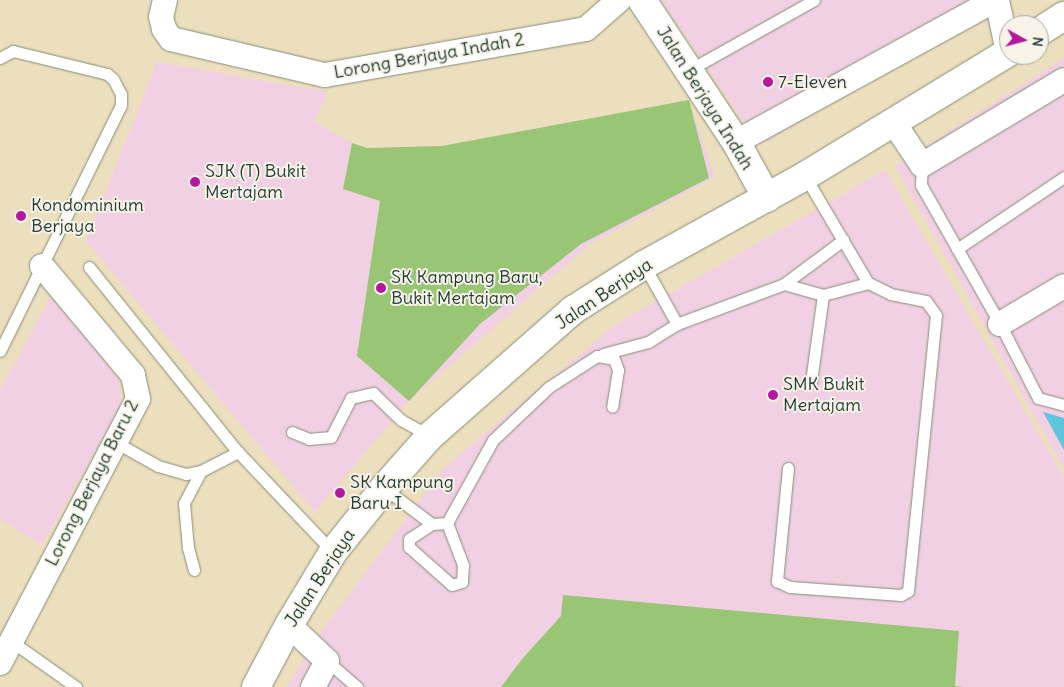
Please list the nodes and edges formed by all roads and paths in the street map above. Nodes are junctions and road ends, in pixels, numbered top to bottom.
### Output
1 (165, 0) edge
2 (619, 0) edge
3 (642, 0) edge
4 (814, 0) edge
5 (996, 0) edge
6 (1000, 15) edge
7 (1064, 16) edge
8 (1049, 26) edge
9 (0, 58) edge
10 (999, 58) edge
11 (689, 70) junction
12 (1064, 80) edge
13 (894, 123) junction
14 (736, 142) junction
15 (922, 165) junction
16 (805, 176) junction
17 (1064, 177) edge
18 (767, 198) junction
19 (843, 240) junction
20 (957, 249) junction
21 (644, 265) junction
22 (42, 266) junction
23 (89, 267) dead end
24 (868, 283) junction
25 (784, 284) junction
26 (1064, 286) edge
27 (822, 294) junction
28 (677, 324) junction
29 (1000, 324) junction
30 (0, 351) edge
31 (597, 356) junction
32 (811, 382) dead end
33 (1064, 405) edge
34 (612, 407) dead end
35 (292, 432) dead end
36 (430, 436) junction
37 (115, 442) junction
38 (238, 452) junction
39 (788, 468) dead end
40 (201, 471) junction
41 (384, 488) junction
42 (447, 523) junction
43 (432, 524) junction
44 (333, 552) junction
45 (194, 570) dead end
46 (289, 625) junction
47 (11, 641) junction
48 (327, 661) junction
49 (0, 663) edge
50 (76, 687) edge
51 (256, 687) edge
52 (313, 687) edge
53 (357, 687) edge

1 - 2 street, Lorong Berjaya Indah 2
3 - 11 main road, Jalan Berjaya Indah
4 - 11 lane
5 - 6 street
5 - 14 street
7 - 8 main road
9 - 22 lane
10 - 13 main road, Jalan Berjaya
11 - 14 main road, Jalan Berjaya Indah
12 - 15 street
13 - 15 street
13 - 16 main road, Jalan Berjaya
14 - 18 main road, Jalan Berjaya Indah
15 - 20 lane
16 - 18 main road, Jalan Berjaya
16 - 19 lane
17 - 20 lane
18 - 21 main road, Jalan Berjaya
19 - 24 lane
19 - 25 lane
20 - 29 lane
21 - 28 lane
21 - 36 main road, Jalan Berjaya
22 - 30 lane
22 - 37 street, Lorong Berjaya Baru 2
23 - 38 lane
24 - 27 lane
24 - 39 lane
25 - 27 lane
25 - 28 lane
26 - 29 street
27 - 32 lane
28 - 31 lane
29 - 33 lane
31 - 34 lane
31 - 42 lane
35 - 36 lane
36 - 41 main road, Jalan Berjaya
37 - 40 lane
37 - 47 street, Lorong Berjaya Baru 2
38 - 40 lane
38 - 44 lane
40 - 45 lane
41 - 43 lane
41 - 44 main road, Jalan Berjaya
42 - 43 lane
42 - 43 lane
44 - 46 main road, Jalan Berjaya
46 - 48 street
46 - 51 main road, Jalan Berjaya
47 - 49 street, Lorong Berjaya Baru 2
47 - 50 lane
48 - 52 street
48 - 53 lane

